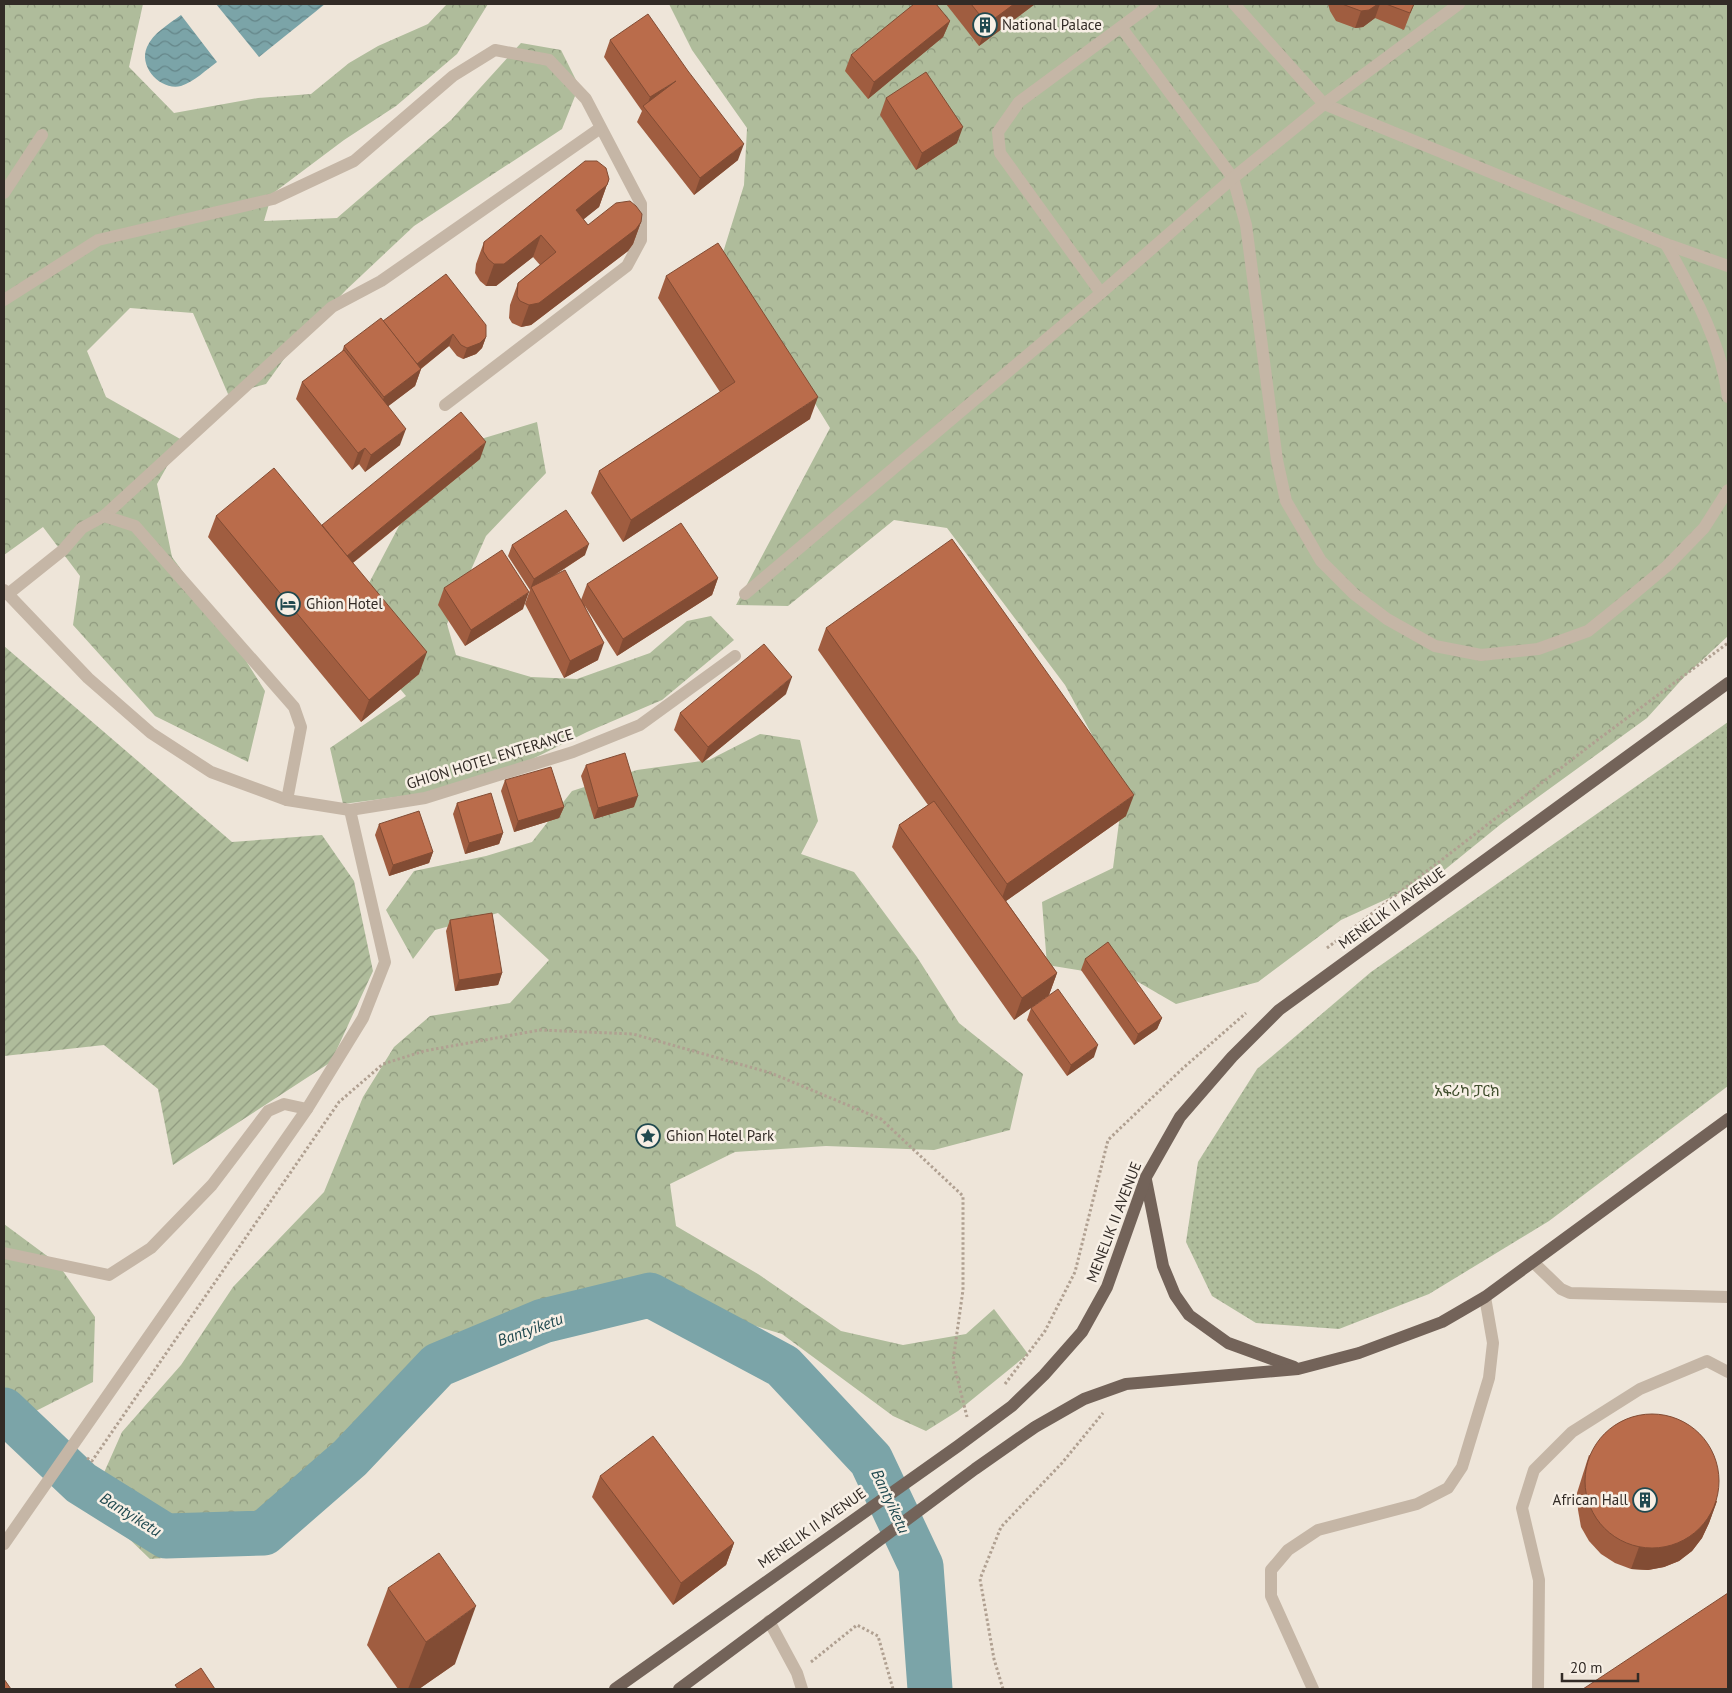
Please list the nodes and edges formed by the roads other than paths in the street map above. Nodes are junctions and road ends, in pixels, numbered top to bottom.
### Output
1 (1152, 4) edge
2 (1234, 4) edge
3 (1459, 4) edge
4 (1121, 27) junction
5 (1324, 104) junction
6 (600, 128) junction
7 (42, 135) dead end
8 (1232, 178) junction
9 (4, 193) edge
10 (1666, 244) junction
11 (1728, 266) edge
12 (1101, 293) junction
13 (4, 300) edge
14 (1728, 397) edge
15 (445, 406) dead end
16 (1728, 490) edge
17 (104, 516) junction
18 (6, 592) edge
19 (745, 594) dead end
20 (735, 656) dead end
21 (1728, 683) edge
22 (287, 800) junction
23 (350, 810) junction
24 (307, 1109) junction
25 (1728, 1119) edge
26 (1146, 1177) junction
27 (4, 1253) edge
28 (1533, 1262) junction
29 (1486, 1297) junction
30 (1728, 1297) edge
31 (1298, 1369) junction
32 (1728, 1372) edge
33 (4, 1544) edge
34 (769, 1621) junction
35 (615, 1689) edge
36 (679, 1689) edge
37 (802, 1689) edge
38 (1313, 1689) edge
39 (1538, 1689) edge

1 - 4 street
2 - 5 street
3 - 5 street
4 - 8 street
4 - 12 street
5 - 8 street
5 - 10 street
6 - 13 street
6 - 15 street
6 - 17 street
7 - 9 street
8 - 12 street
8 - 16 street
10 - 11 street
10 - 14 street
12 - 19 street
17 - 18 street
17 - 22 street
18 - 22 street, GHION HOTEL ENTERANCE
20 - 23 street, GHION HOTEL ENTERANCE
21 - 26 main road, MENELIK II AVENUE
22 - 23 street, GHION HOTEL ENTERANCE
23 - 24 street
24 - 27 street
24 - 33 street
25 - 28 main road
26 - 31 main road
26 - 35 main road, MENELIK II AVENUE
28 - 29 main road
28 - 30 street
29 - 31 main road
29 - 38 street
31 - 34 main road
32 - 39 street
34 - 36 main road
34 - 37 street

